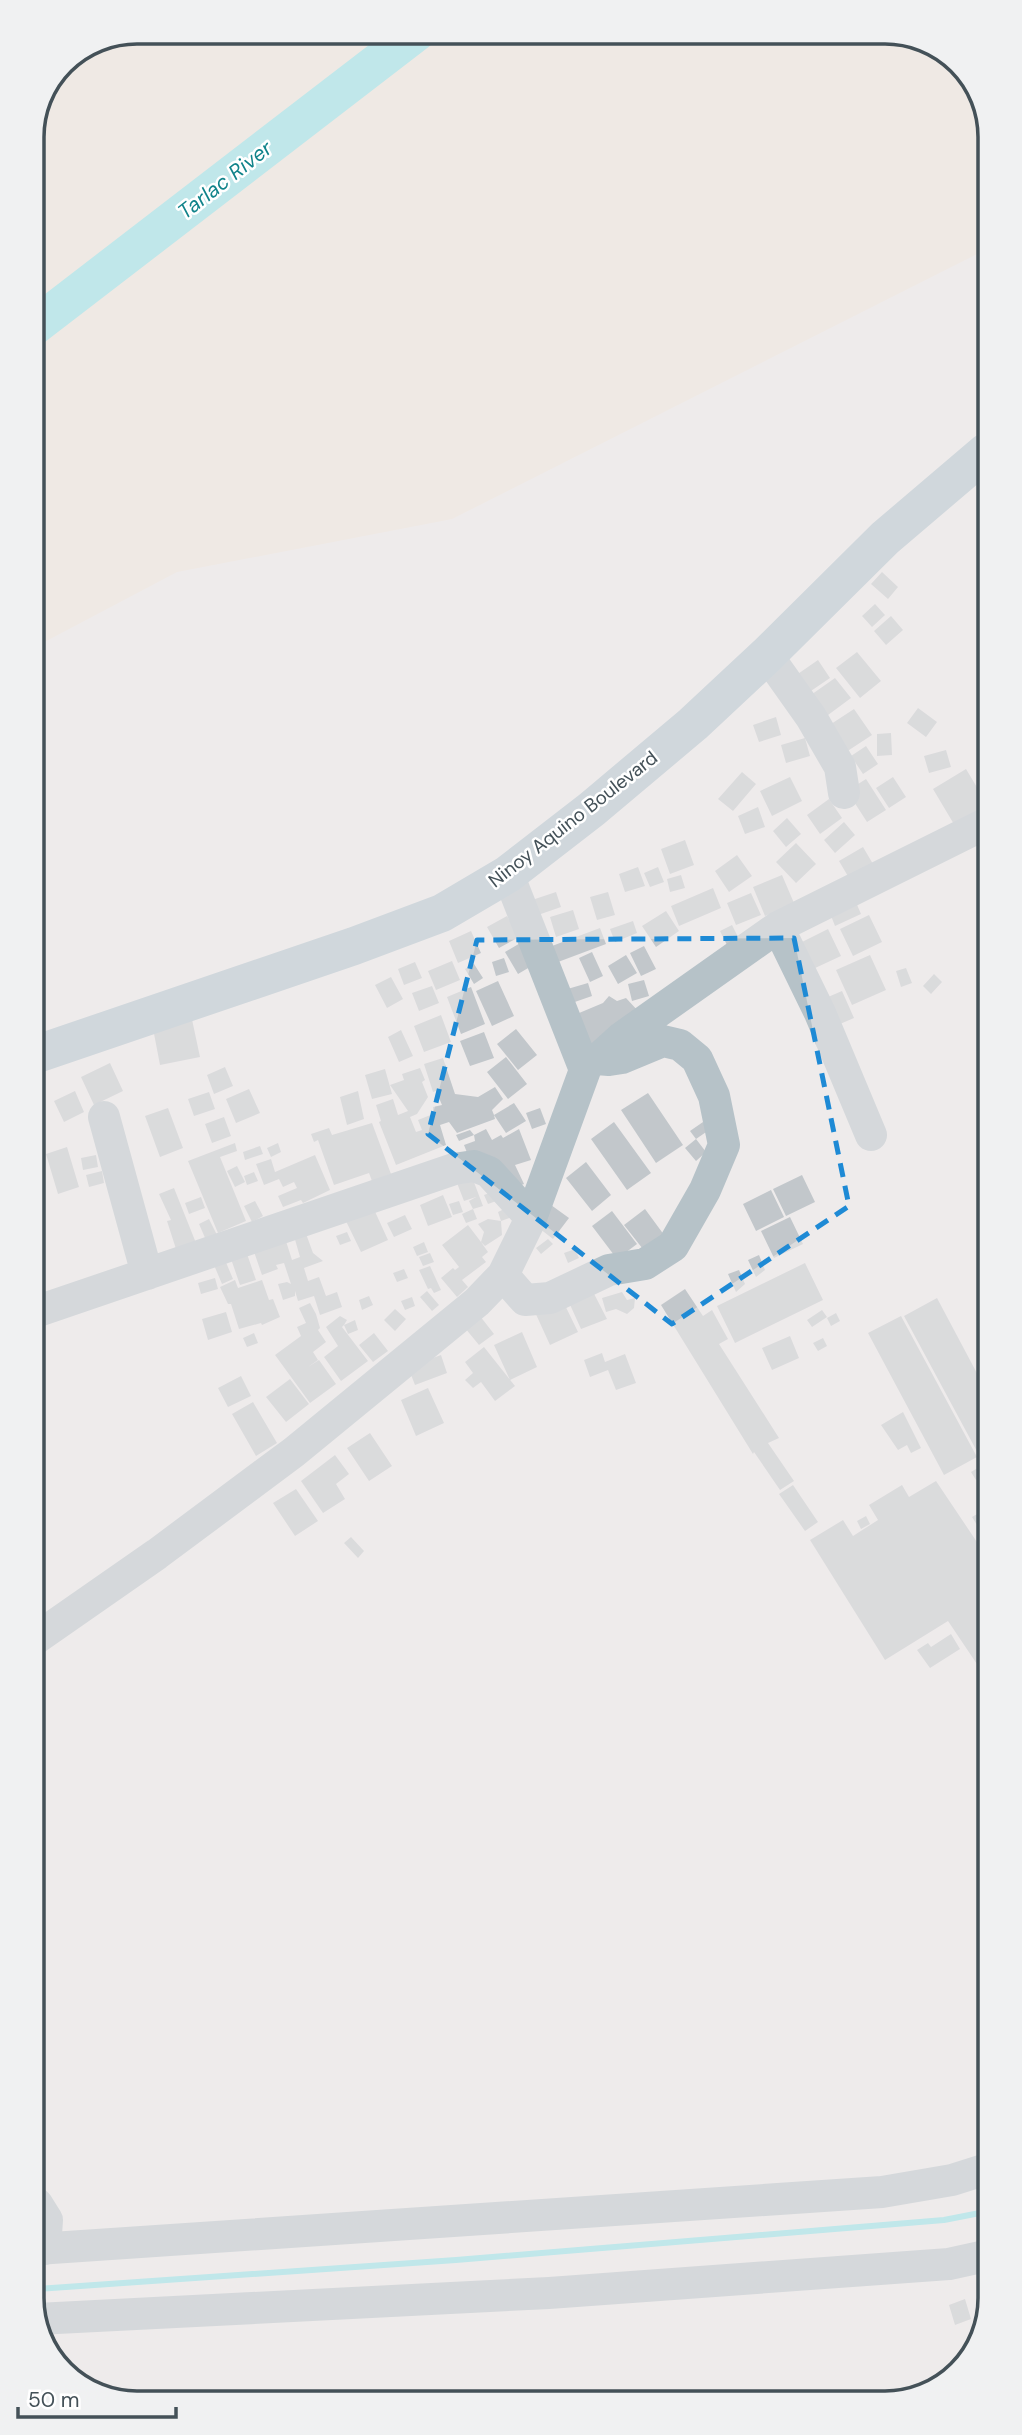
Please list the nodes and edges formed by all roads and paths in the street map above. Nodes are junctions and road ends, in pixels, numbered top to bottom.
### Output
1 (978, 459) edge
2 (767, 655) junction
3 (844, 793) dead end
4 (978, 827) edge
5 (508, 874) junction
6 (778, 927) junction
7 (44, 1052) edge
8 (591, 1065) junction
9 (104, 1117) dead end
10 (871, 1135) dead end
11 (531, 1218) junction
12 (147, 1274) junction
13 (503, 1275) junction
14 (44, 1309) edge
15 (44, 1633) edge
16 (978, 2172) edge
17 (44, 2215) edge
18 (44, 2234) edge
19 (44, 2249) edge
20 (978, 2258) edge
21 (47, 2318) edge

1 - 2 main road, Ninoy Aquino Boulevard
2 - 3 street
2 - 5 main road, Ninoy Aquino Boulevard
4 - 6 street
5 - 7 main road, Ninoy Aquino Boulevard
5 - 8 street
6 - 8 street
6 - 10 street
8 - 11 street
8 - 13 street
9 - 12 street
11 - 12 street
11 - 13 street
12 - 14 street
13 - 15 street
16 - 19 street
17 - 18 street
20 - 21 street

